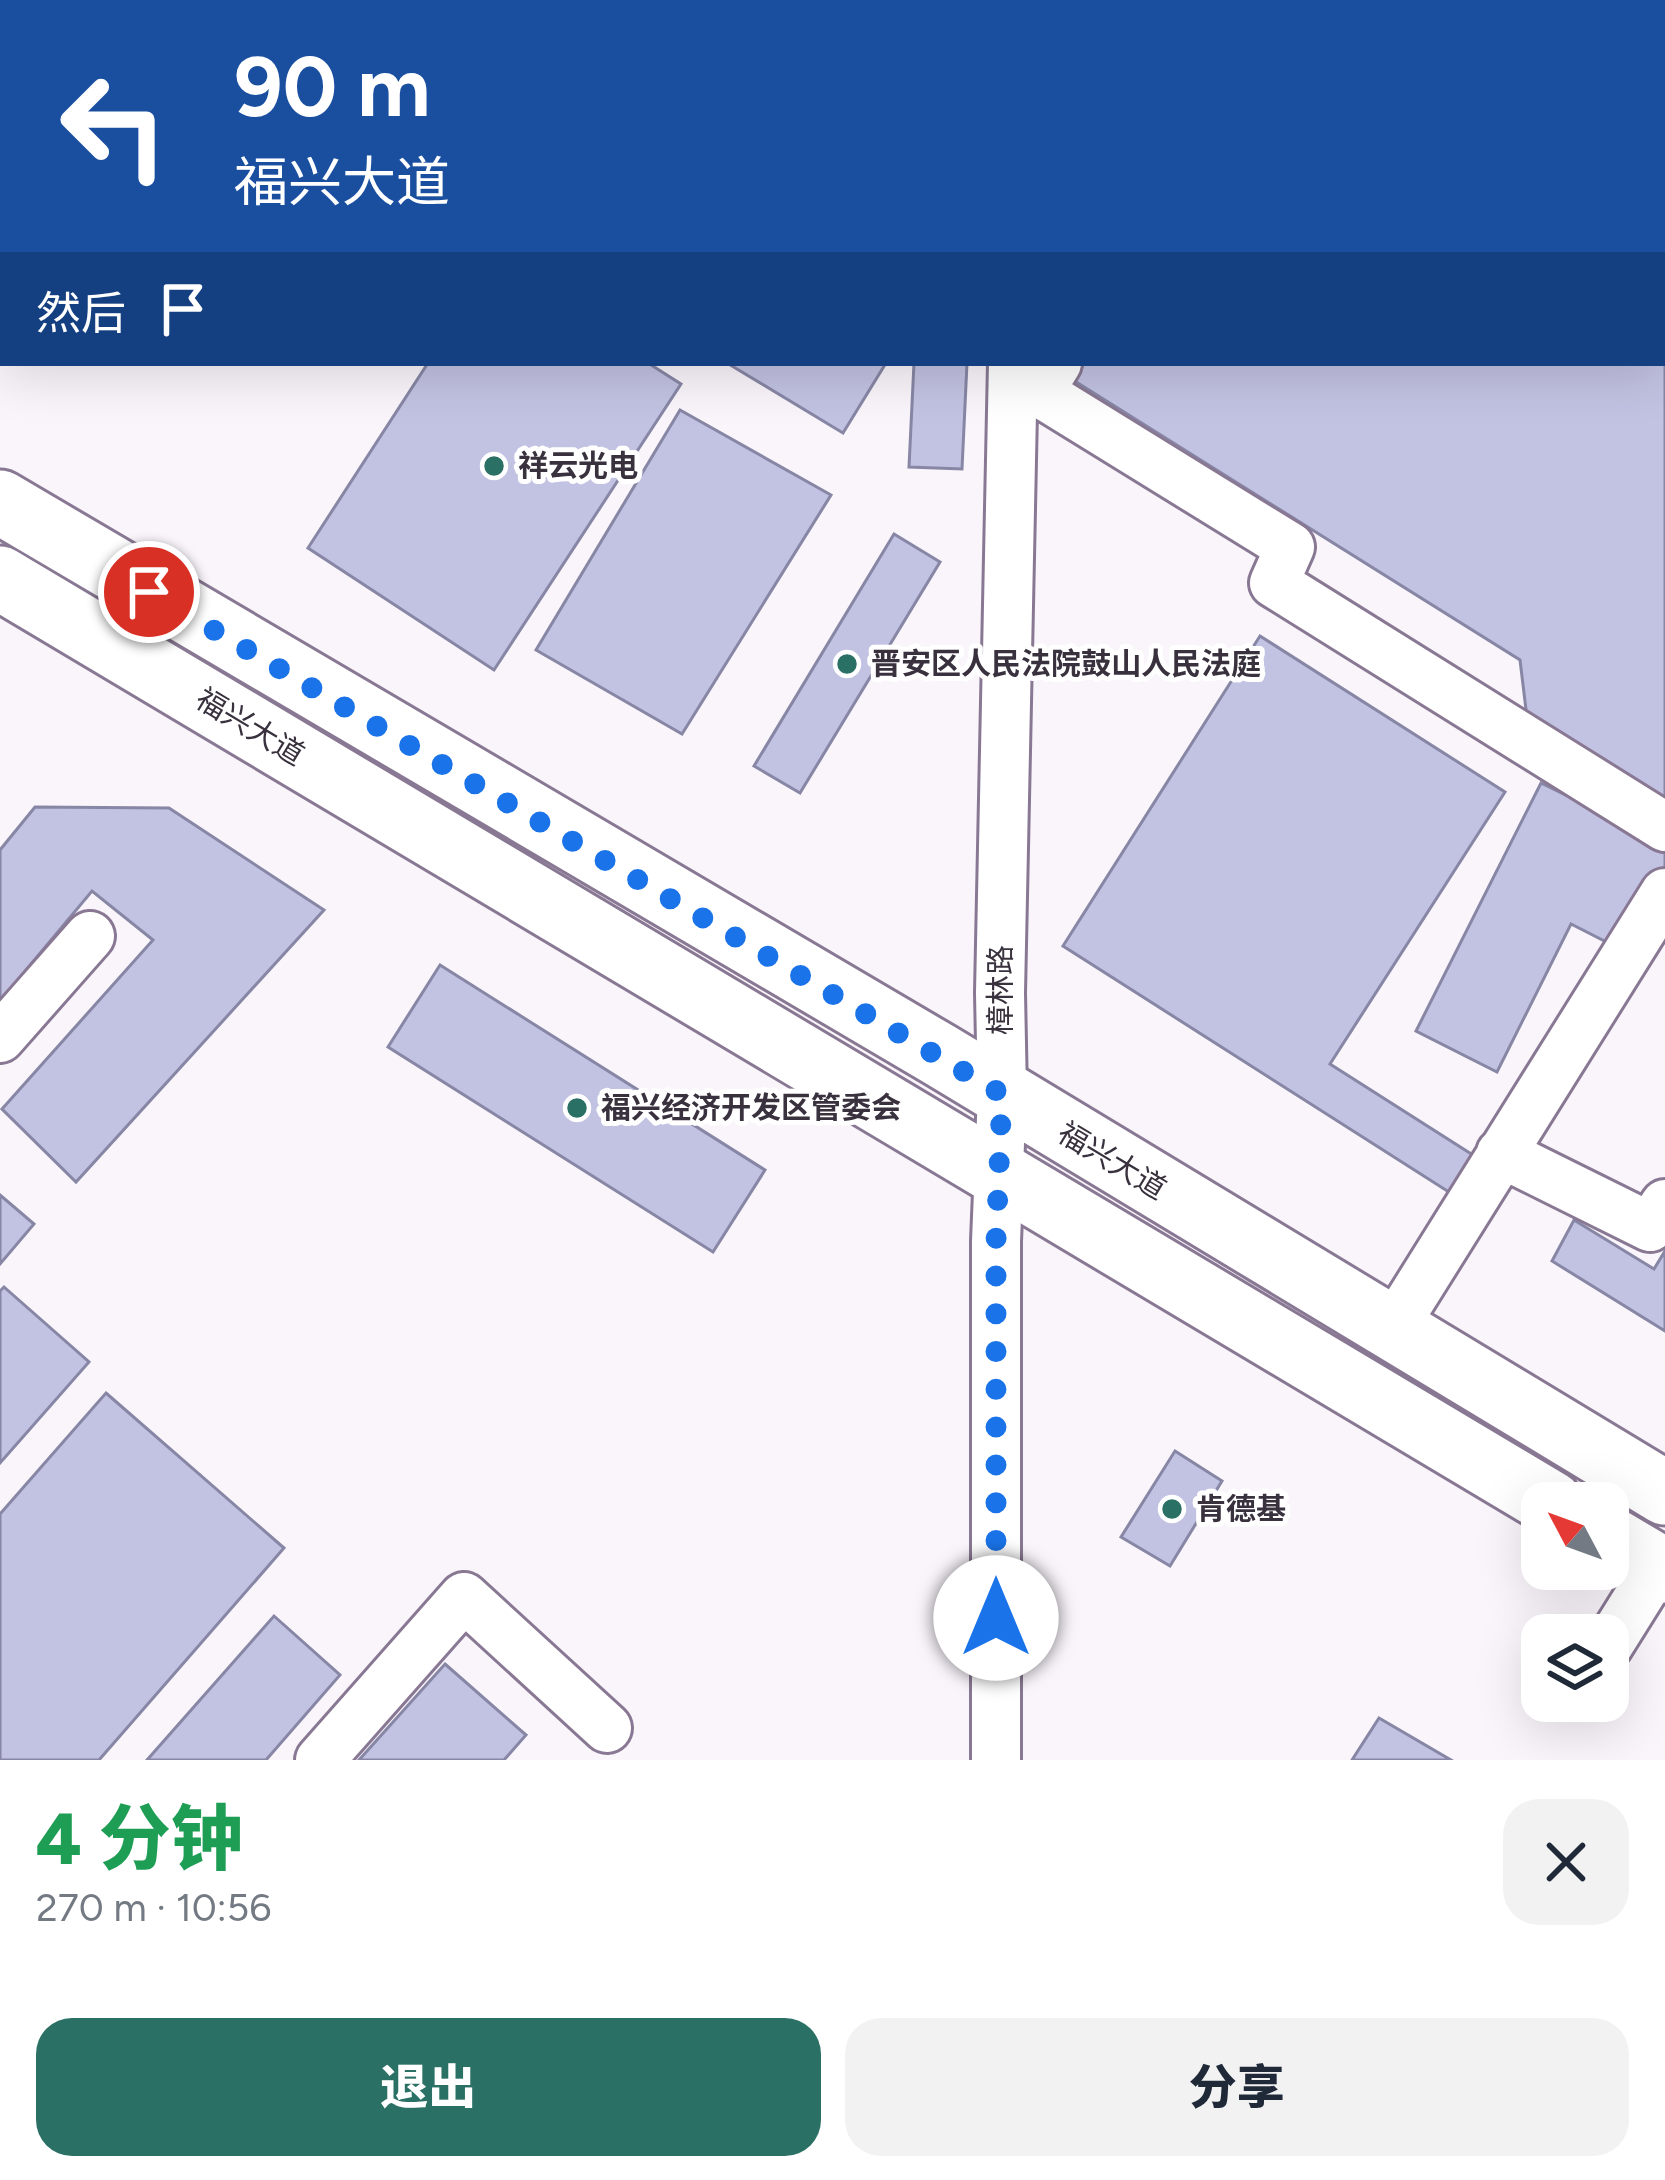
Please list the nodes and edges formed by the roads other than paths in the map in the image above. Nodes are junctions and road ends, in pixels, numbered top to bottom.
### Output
1 (1013, 366) edge
2 (1055, 366) edge
3 (25, 518) edge
4 (3, 584) edge
5 (1665, 827) edge
6 (1665, 893) edge
7 (90, 936) dead end
8 (0, 1038) edge
9 (1002, 1094) junction
10 (1501, 1153) junction
11 (998, 1170) junction
12 (1665, 1204) edge
13 (1394, 1328) junction
14 (1521, 1485) edge
15 (1665, 1493) edge
16 (1644, 1558) edge
17 (1621, 1614) edge
18 (607, 1728) dead end
19 (320, 1760) edge
20 (996, 1760) edge

1 - 9 street, 樟林路
2 - 5 street
3 - 4 main road
3 - 9 main road, 福兴大道
4 - 11 main road, 福兴大道
6 - 10 street
7 - 8 street
9 - 11 street, 樟林路
9 - 13 main road, 福兴大道
10 - 12 street
10 - 13 street
11 - 14 main road, 福兴大道
11 - 20 street, 樟林路
13 - 15 main road, 福兴大道
16 - 17 street
18 - 19 street

